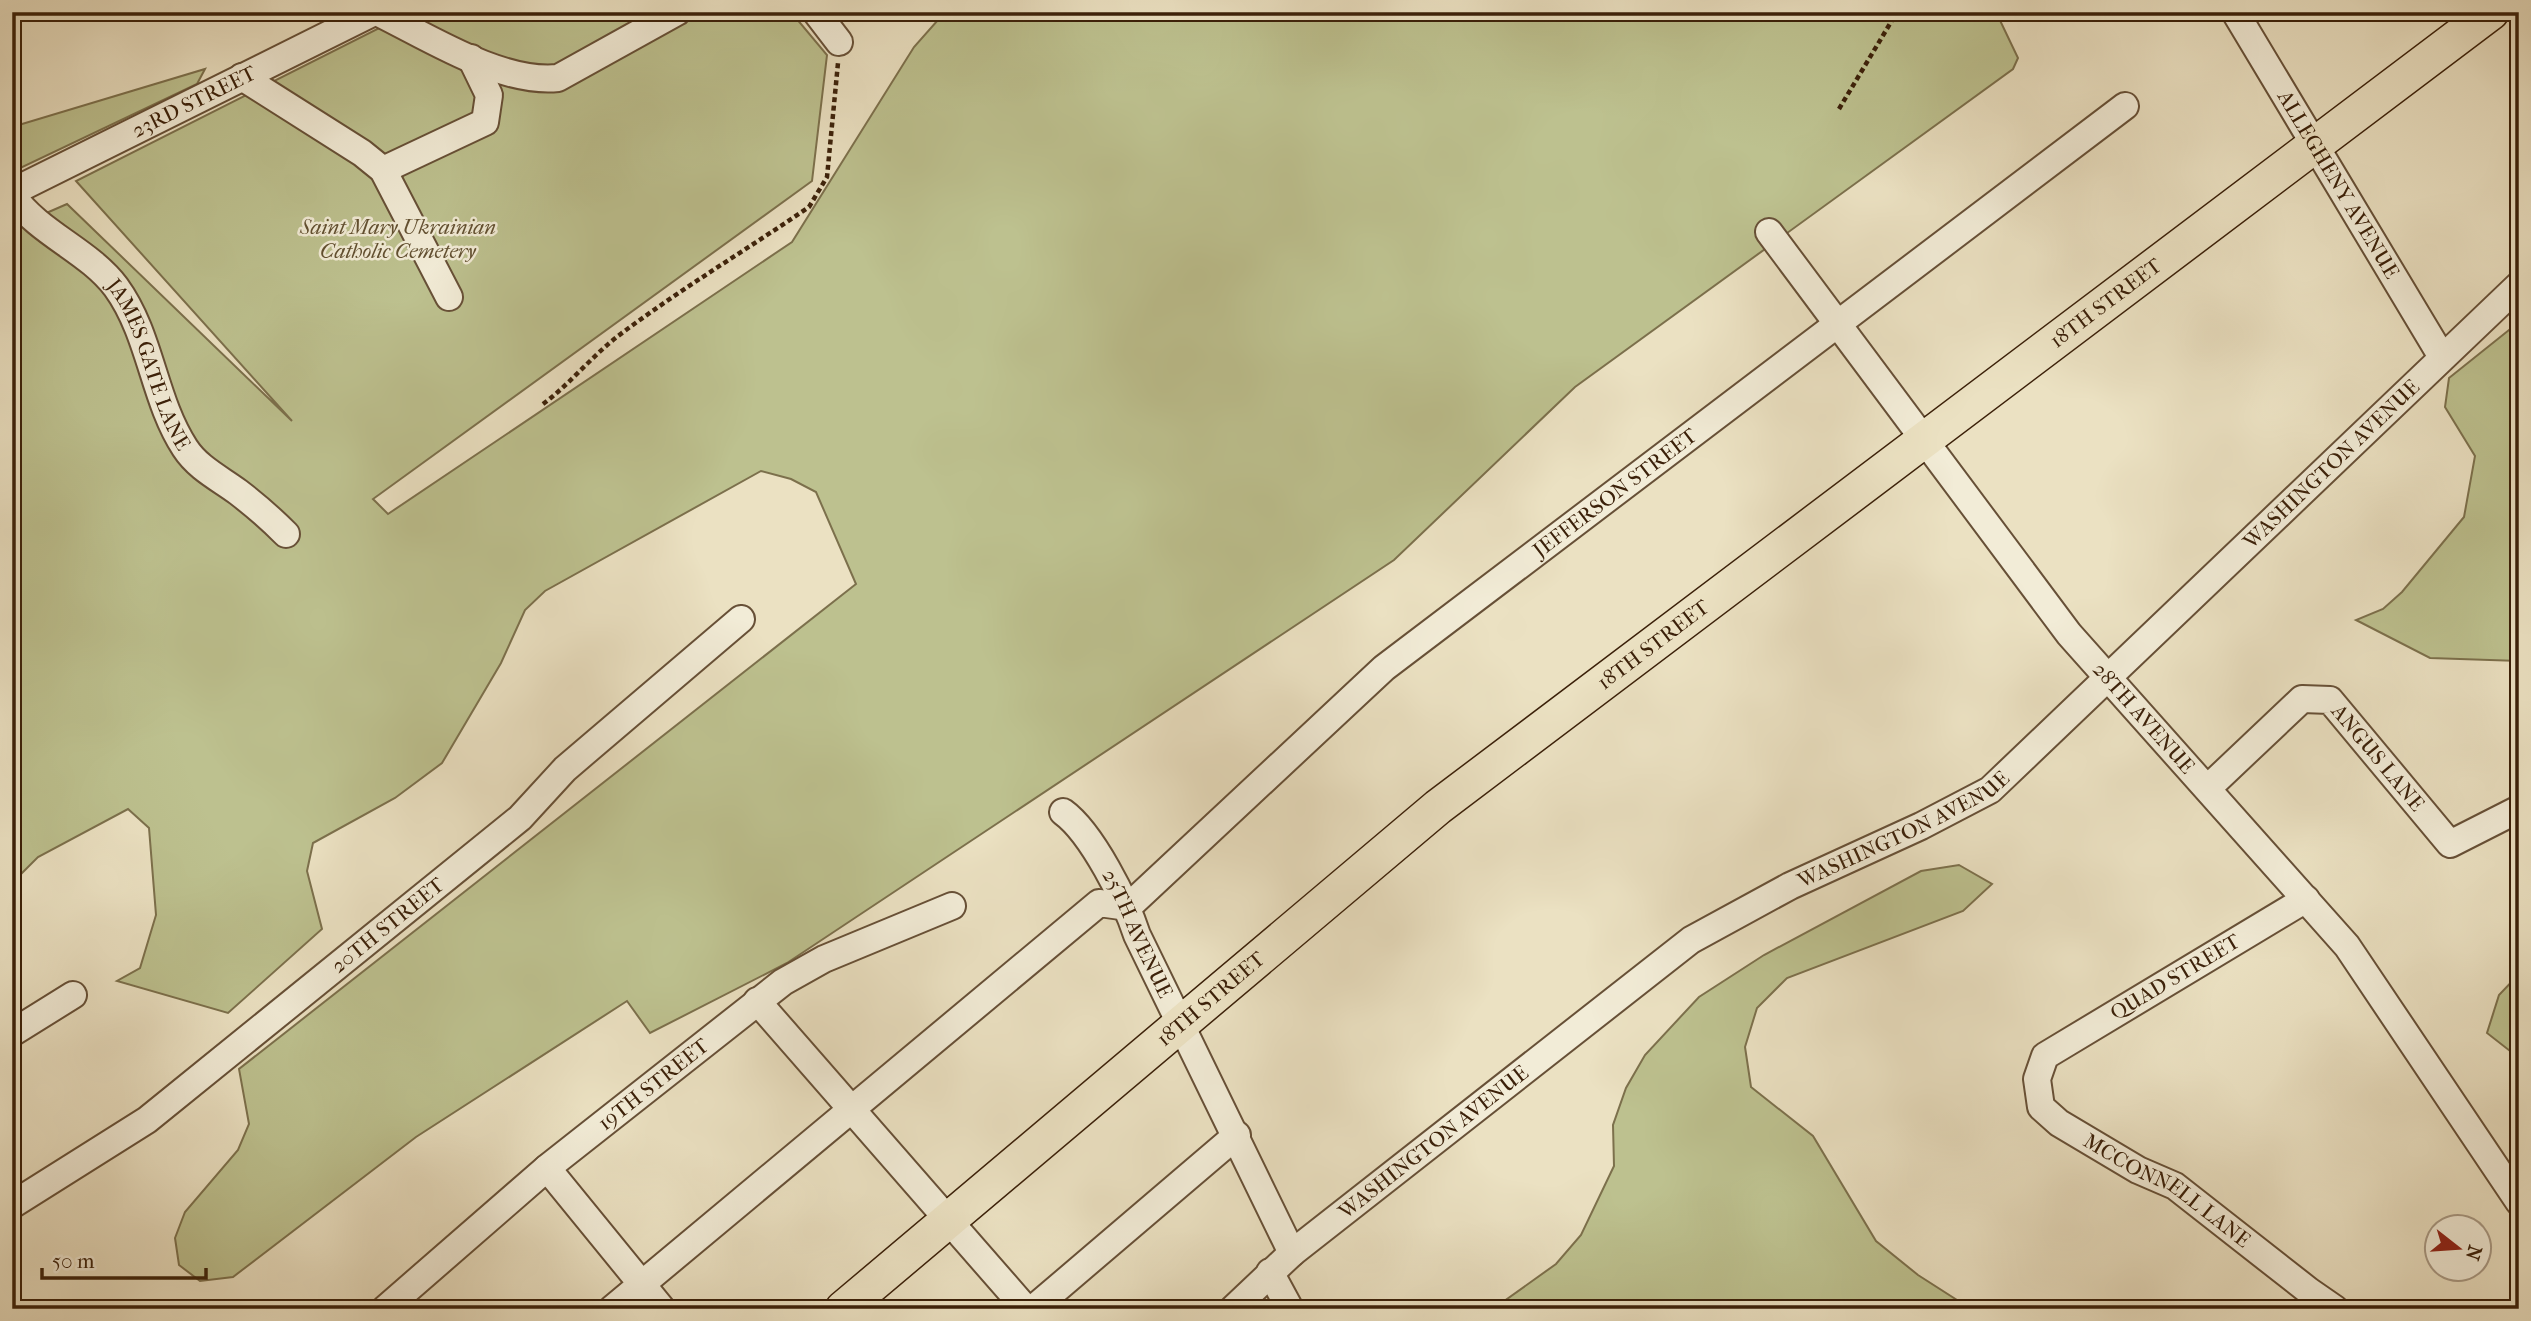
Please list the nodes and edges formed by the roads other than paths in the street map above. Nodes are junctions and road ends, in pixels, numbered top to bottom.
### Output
1 (375, 12) edge
2 (677, 12) edge
3 (816, 12) edge
4 (2235, 12) edge
5 (2491, 12) edge
6 (839, 41) road end
7 (471, 58) junction
8 (242, 77) junction
9 (2125, 106) dead end
10 (2314, 148) junction
11 (383, 170) junction
12 (12, 194) edge
13 (1769, 232) dead end
14 (2519, 285) edge
15 (449, 297) dead end
16 (1840, 324) junction
17 (2442, 357) junction
18 (1925, 440) junction
19 (286, 534) dead end
20 (741, 619) dead end
21 (2107, 676) junction
22 (2209, 787) junction
23 (2519, 808) edge
24 (1063, 812) dead end
25 (2306, 899) junction
26 (952, 906) dead end
27 (1128, 907) junction
28 (73, 995) dead end
29 (757, 1001) junction
30 (1180, 1025) junction
31 (12, 1033) edge
32 (2045, 1056) joint
33 (850, 1110) junction
34 (1237, 1135) junction
35 (547, 1168) junction
36 (2519, 1202) edge
37 (12, 1205) edge
38 (949, 1219) junction
39 (1292, 1253) junction
40 (1270, 1272) junction
41 (641, 1284) junction
42 (385, 1309) edge
43 (612, 1309) edge
44 (662, 1309) edge
45 (843, 1309) edge
46 (1026, 1309) edge
47 (1033, 1309) edge
48 (1233, 1309) edge
49 (1290, 1309) edge
50 (2335, 1309) edge

1 - 7 street
1 - 8 street, 23RD STREET
2 - 7 street
3 - 6 street
4 - 10 street, ALLEGHENY AVENUE
5 - 10 main road, 18TH STREET
7 - 11 street
8 - 11 street
8 - 12 street, 23RD STREET
9 - 16 street, JEFFERSON STREET
10 - 17 street, ALLEGHENY AVENUE
10 - 18 main road, 18TH STREET
11 - 15 street
12 - 19 street, JAMES GATE LANE
13 - 16 street, 28TH AVENUE
14 - 17 street, WASHINGTON AVENUE
16 - 18 street, 28TH AVENUE
16 - 27 street, JEFFERSON STREET
17 - 21 street, WASHINGTON AVENUE
18 - 21 street, 28TH AVENUE
18 - 30 main road, 18TH STREET
20 - 37 street, 20TH STREET
21 - 22 street, 28TH AVENUE
21 - 39 street, WASHINGTON AVENUE
22 - 23 street, ANGUS LANE
22 - 25 street, 28TH AVENUE
24 - 27 street, 25TH AVENUE
25 - 32 street, QUAD STREET
25 - 36 street, 28TH AVENUE
26 - 29 street, 19TH STREET
27 - 30 street, 25TH AVENUE
27 - 33 street
28 - 31 street
29 - 33 street
29 - 35 street, 19TH STREET
30 - 34 street, 25TH AVENUE
30 - 38 main road, 18TH STREET
32 - 50 street, MCCONNELL LANE
33 - 38 street
33 - 41 street
34 - 39 street, 25TH AVENUE
34 - 47 street
35 - 41 street
35 - 42 street, 19TH STREET
38 - 45 main road, 18TH STREET
38 - 46 street
39 - 40 street, WASHINGTON AVENUE
40 - 48 street, WASHINGTON AVENUE
40 - 49 street
41 - 43 street
41 - 44 street

